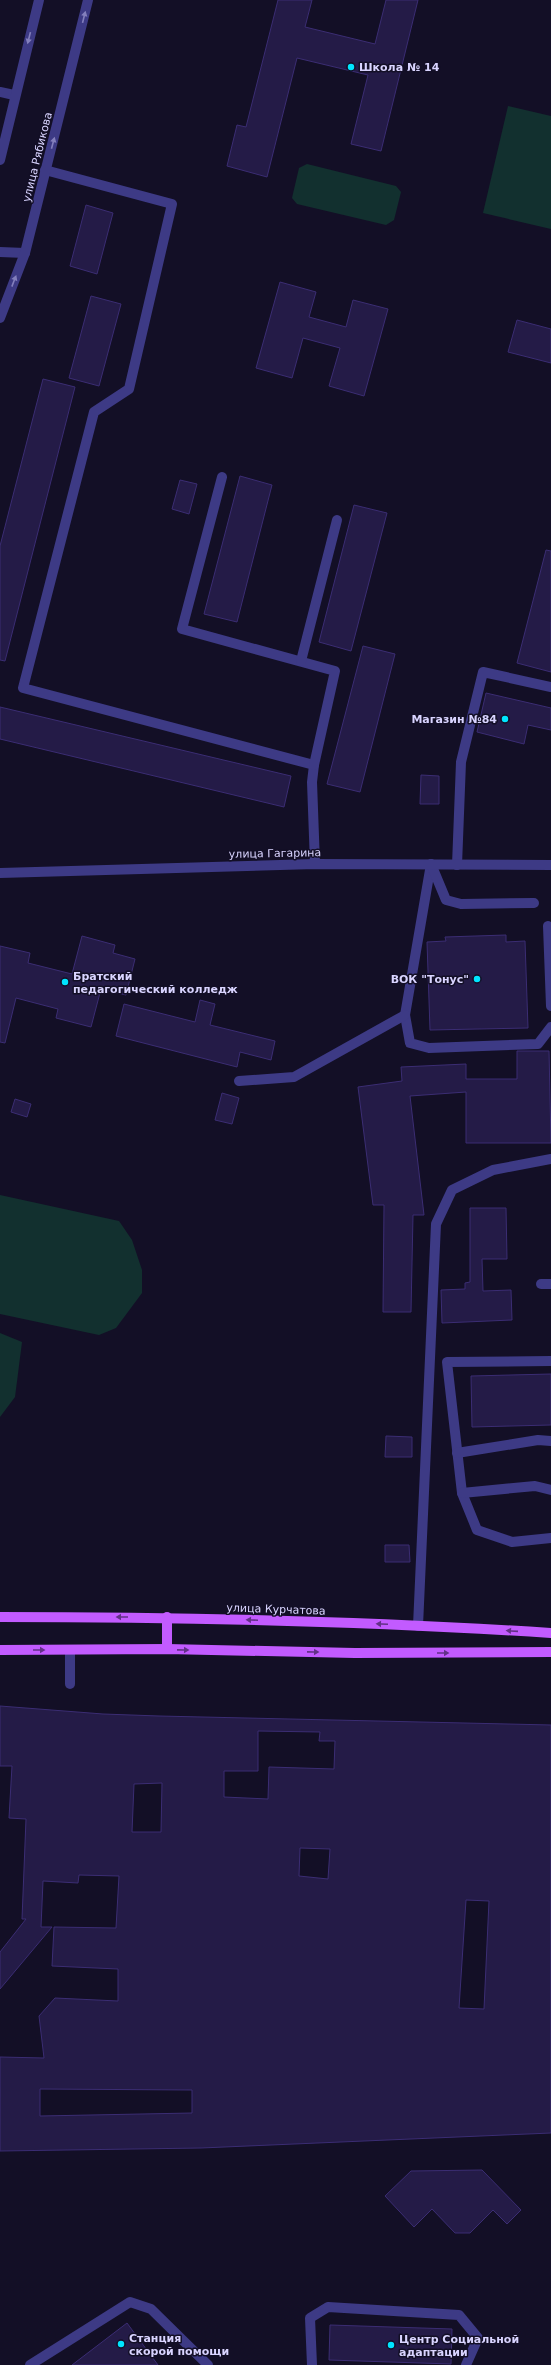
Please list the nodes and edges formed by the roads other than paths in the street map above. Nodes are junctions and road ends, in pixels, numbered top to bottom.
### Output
1 (39, 0) edge
2 (88, 0) edge
3 (0, 92) edge
4 (14, 95) junction
5 (0, 160) edge
6 (45, 170) junction
7 (0, 252) edge
8 (25, 253) junction
9 (0, 318) edge
10 (222, 477) dead end
11 (337, 520) dead end
12 (301, 661) junction
13 (551, 687) edge
14 (314, 765) junction
15 (315, 864) junction
16 (431, 864) junction
17 (457, 865) junction
18 (551, 865) edge
19 (0, 873) edge
20 (534, 903) dead end
21 (548, 926) dead end
22 (551, 1006) edge
23 (405, 1015) junction
24 (551, 1027) edge
25 (240, 1081) dead end
26 (551, 1159) edge
27 (551, 1361) edge
28 (551, 1441) edge
29 (457, 1453) junction
30 (551, 1490) edge
31 (462, 1493) junction
32 (551, 1538) edge
33 (0, 1617) edge
34 (167, 1617) junction
35 (418, 1626) junction
36 (551, 1634) edge
37 (167, 1649) junction
38 (0, 1650) edge
39 (70, 1650) junction
40 (551, 1652) edge
41 (70, 1684) dead end
42 (30, 2365) edge
43 (208, 2365) edge
44 (312, 2365) edge
45 (466, 2365) edge

1 -> 4 street
6 -> 2 street, улица Рябикова
3 - 4 street
4 - 5 street
6 - 8 street, улица Рябикова
6 - 14 street
7 - 8 street
9 -> 8 street, улица Рябикова
10 - 12 street
11 - 12 street
12 - 14 street
13 - 17 street
14 - 15 street
15 - 16 street, улица Гагарина
15 - 19 street, улица Гагарина
16 - 17 street, улица Гагарина
16 - 20 street
16 - 23 street
17 - 18 street, улица Гагарина
21 - 22 street
23 - 24 street
23 - 25 street
26 - 35 street
27 - 29 street
28 - 29 street
29 - 31 street
30 - 31 street
31 - 32 street
34 -> 33 main road, улица Курчатова
35 -> 34 main road, улица Курчатова
34 - 37 main road
36 -> 35 main road, улица Курчатова
37 - 39 main road
37 -> 40 main road
38 -> 39 main road
39 - 41 street
42 - 43 street
44 - 45 street

